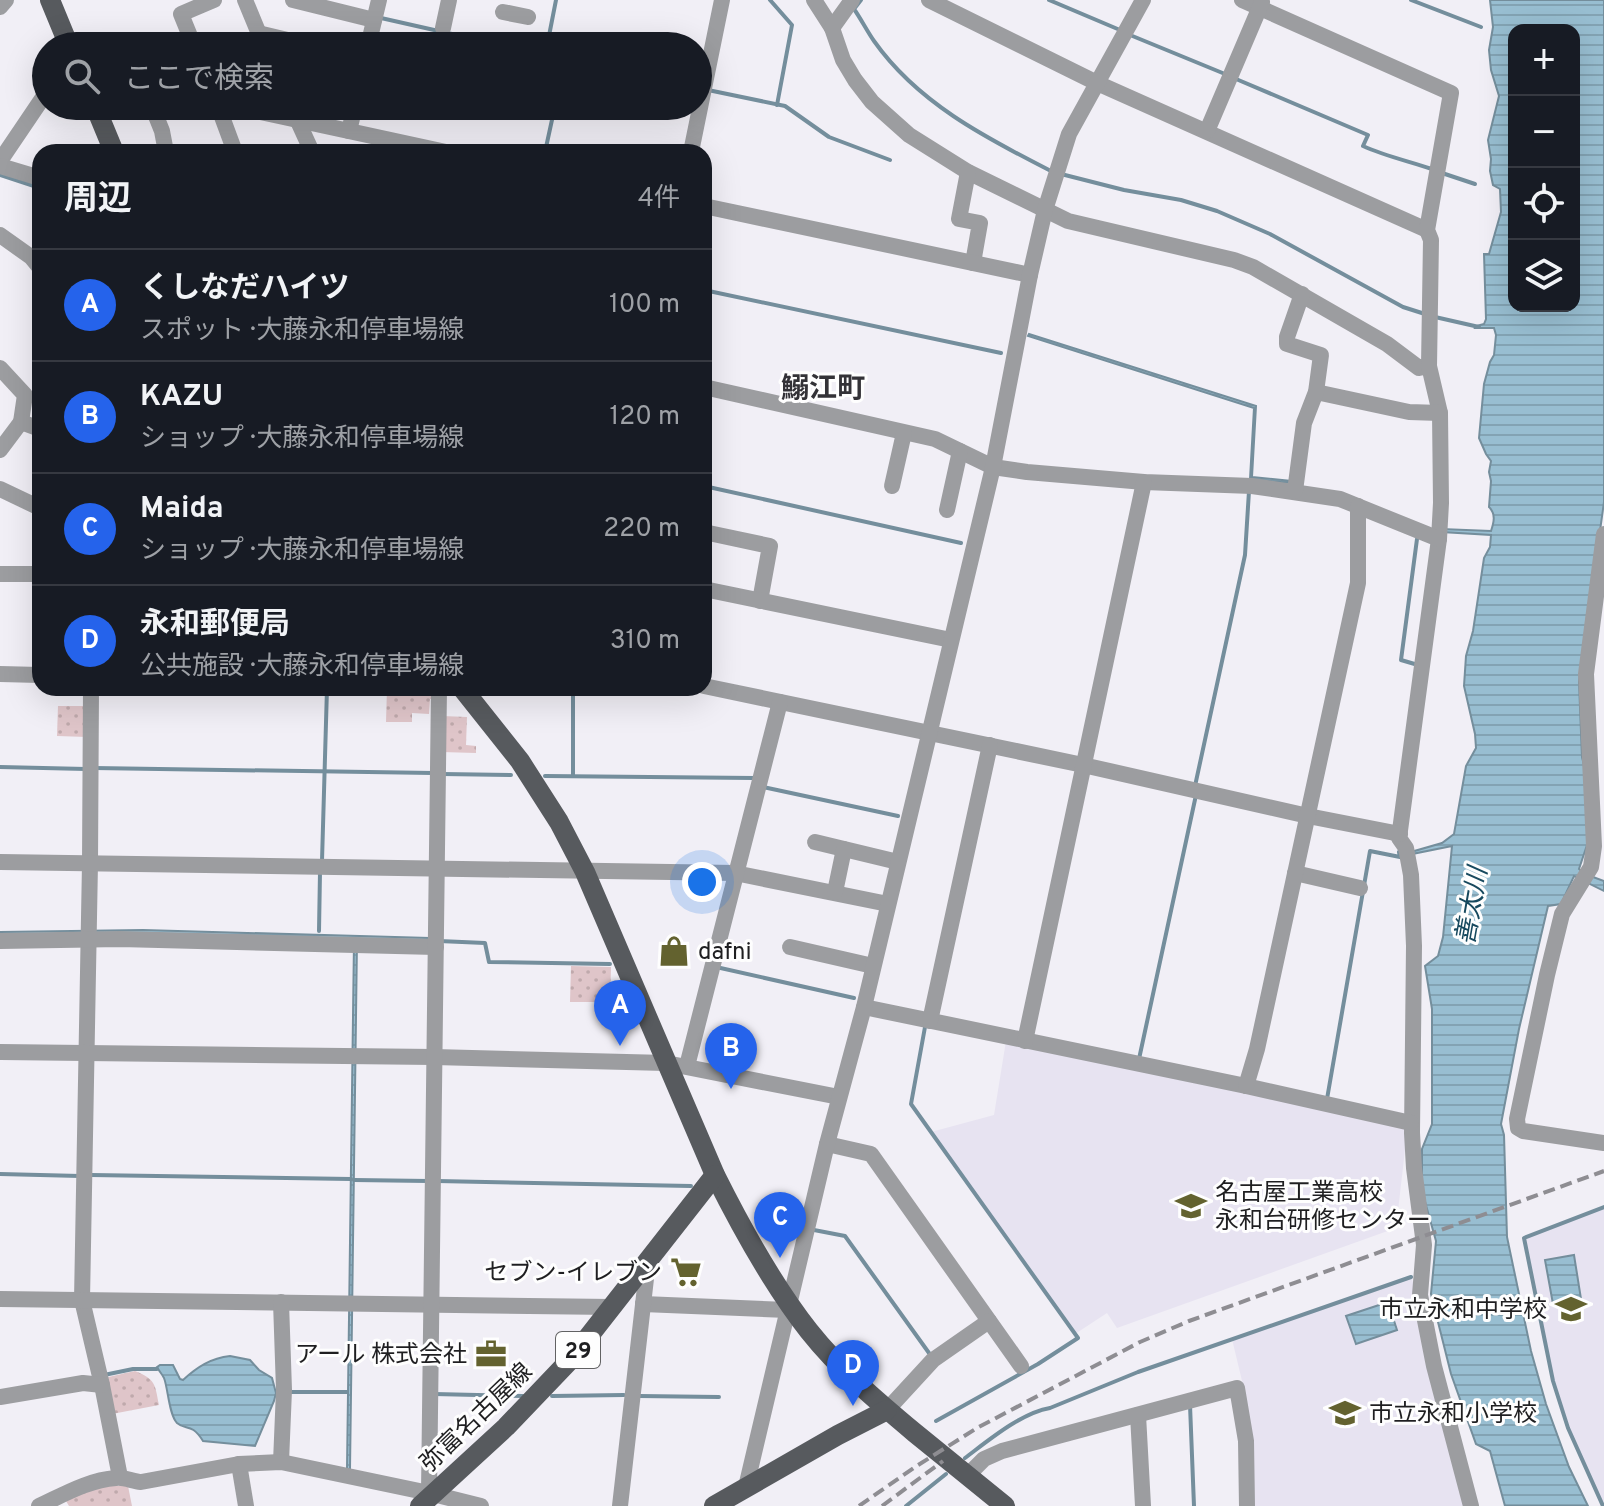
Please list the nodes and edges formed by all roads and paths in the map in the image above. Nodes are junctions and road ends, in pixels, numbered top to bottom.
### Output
1 (6, 0) edge
2 (51, 0) edge
3 (214, 0) edge
4 (245, 0) edge
5 (293, 0) edge
6 (379, 0) edge
7 (449, 0) edge
8 (722, 0) edge
9 (814, 0) edge
10 (852, 0) edge
11 (929, 0) edge
12 (1143, 0) edge
13 (1242, 0) edge
14 (1262, 4) edge
15 (0, 7) edge
16 (374, 20) junction
17 (443, 28) dead end
18 (832, 28) junction
19 (64, 32) edge
20 (188, 32) edge
21 (258, 32) edge
22 (371, 32) edge
23 (712, 49) edge
24 (1097, 83) junction
25 (32, 115) edge
26 (101, 120) edge
27 (158, 120) edge
28 (223, 120) edge
29 (297, 120) edge
30 (315, 120) edge
31 (352, 120) edge
32 (698, 120) edge
33 (349, 131) junction
34 (1207, 131) junction
35 (111, 144) edge
36 (164, 144) edge
37 (232, 144) edge
38 (308, 144) edge
39 (409, 144) edge
40 (693, 144) edge
41 (0, 164) edge
42 (968, 172) junction
43 (32, 175) edge
44 (712, 208) edge
45 (1045, 210) junction
46 (1427, 230) junction
47 (0, 235) edge
48 (32, 258) edge
49 (973, 263) junction
50 (1030, 275) junction
51 (1302, 294) junction
52 (1429, 366) junction
53 (0, 368) edge
54 (712, 389) edge
55 (1316, 392) junction
56 (1440, 413) junction
57 (21, 422) junction
58 (32, 426) edge
59 (904, 433) junction
60 (0, 450) edge
61 (960, 451) junction
62 (993, 467) junction
63 (1144, 482) junction
64 (892, 486) dead end
65 (0, 489) edge
66 (1295, 491) junction
67 (32, 504) edge
68 (1358, 506) junction
69 (947, 510) dead end
70 (712, 534) edge
71 (1604, 534) edge
72 (1439, 539) junction
73 (0, 574) edge
74 (32, 574) edge
75 (712, 591) edge
76 (760, 601) junction
77 (951, 640) junction
78 (0, 674) edge
79 (32, 675) edge
80 (712, 688) edge
81 (91, 696) edge
82 (439, 696) edge
83 (468, 696) edge
84 (780, 702) junction
85 (1596, 707) edge
86 (930, 734) junction
87 (990, 745) junction
88 (1083, 765) junction
89 (1308, 816) junction
90 (1400, 834) junction
91 (815, 842) dead end
92 (844, 849) junction
93 (0, 862) edge
94 (898, 862) junction
95 (90, 863) junction
96 (437, 868) junction
97 (585, 872) junction
98 (735, 873) junction
99 (1295, 873) junction
100 (1360, 888) dead end
101 (835, 892) junction
102 (888, 904) junction
103 (88, 936) junction
104 (0, 941) edge
105 (436, 943) junction
106 (790, 947) dead end
107 (873, 966) junction
108 (864, 1007) junction
109 (930, 1021) junction
110 (1025, 1041) junction
111 (0, 1052) edge
112 (87, 1053) junction
113 (434, 1057) junction
114 (676, 1064) junction
115 (1246, 1086) junction
116 (839, 1097) junction
117 (1411, 1123) junction
118 (1604, 1143) edge
119 (827, 1144) junction
120 (715, 1175) junction
121 (648, 1261) junction
122 (0, 1299) edge
123 (82, 1300) junction
124 (281, 1302) junction
125 (430, 1304) junction
126 (643, 1304) junction
127 (612, 1307) junction
128 (788, 1307) junction
129 (989, 1321) junction
130 (1021, 1366) dead end
131 (102, 1385) junction
132 (0, 1397) edge
133 (887, 1410) junction
134 (1138, 1415) junction
135 (281, 1462) junction
136 (239, 1464) junction
137 (967, 1476) junction
138 (120, 1477) junction
139 (746, 1487) junction
140 (427, 1498) edge
141 (986, 1498) edge
142 (64, 1501) edge
143 (39, 1506) edge
144 (246, 1506) edge
145 (481, 1506) edge
146 (620, 1506) edge
147 (714, 1506) edge
148 (1005, 1506) edge
149 (1143, 1506) edge
150 (1247, 1506) edge
151 (1471, 1506) edge

1 - 15 street
2 - 19 main road
3 - 20 street
4 - 21 street
5 - 16 street
6 - 16 street
7 - 17 street
8 - 23 street
9 - 18 street
10 - 18 street
11 - 24 street
12 - 24 street
13 - 14 street
14 - 34 street
14 - 46 street
16 - 22 street
18 - 42 street
24 - 34 street
24 - 45 street
25 - 41 street
26 - 35 main road
27 - 36 street
28 - 37 street
29 - 38 street
30 - 33 street
31 - 33 street
32 - 40 street
33 - 39 street
34 - 46 street
41 - 43 street
42 - 45 street
42 - 49 street
44 - 49 street
45 - 50 street
45 - 51 street
46 - 52 street
47 - 48 street
49 - 50 street
50 - 62 street
51 - 52 street
51 - 55 street
52 - 56 street
53 - 57 street
54 - 59 street
55 - 56 street
55 - 66 street
56 - 72 street
57 - 58 street
57 - 60 street
59 - 61 street
59 - 64 street
61 - 62 street
61 - 69 street
62 - 63 street
62 - 77 street
63 - 66 street
63 - 88 street
65 - 67 street
66 - 68 street
68 - 72 street
68 - 89 street
70 - 76 street
71 - 85 street
72 - 90 street
73 - 74 street
75 - 76 street
76 - 77 street
77 - 86 street
78 - 79 street
80 - 84 street
81 - 95 street
82 - 96 street
83 - 97 main road
84 - 86 street
84 - 98 street
85 - 118 street
86 - 87 street
86 - 94 street
87 - 88 street
87 - 109 street
88 - 89 street
88 - 110 street
89 - 90 street
89 - 99 street
90 - 117 street
91 - 92 street
92 - 94 street
92 - 101 street
93 - 95 street
94 - 102 street
95 - 96 street
95 - 103 street
96 - 97 street
96 - 105 street
97 - 98 street
97 - 114 main road
98 - 101 street
98 - 114 street
99 - 100 street
99 - 115 street
101 - 102 street
102 - 107 street
103 - 104 street
103 - 105 street
103 - 112 street
105 - 113 street
106 - 107 street
107 - 108 street
108 - 109 street
108 - 116 street
109 - 110 street
110 - 115 street
111 - 112 street
112 - 113 street
112 - 123 street
113 - 114 street
113 - 125 street
114 - 116 street
114 - 120 main road
115 - 117 street
116 - 119 street
117 - 151 street
119 - 128 street
119 - 129 street
120 - 121 main road, 弥富名古屋線 / 29
120 - 128 main road
121 - 126 street
121 - 127 main road, 弥富名古屋線 / 29
122 - 123 street
123 - 124 street
123 - 131 street
124 - 125 street
124 - 135 street
125 - 127 street
125 - 140 street
126 - 128 street
126 - 146 street
127 - 140 main road, 弥富名古屋線 / 29
128 - 133 main road
128 - 139 street
129 - 130 street
129 - 133 street
131 - 132 street
131 - 138 street
133 - 137 main road
133 - 139 main road
134 - 137 street
134 - 149 street
134 - 150 street
135 - 136 street
135 - 140 street
136 - 138 street
136 - 144 street
137 - 141 main road
138 - 142 street
139 - 147 main road
140 - 145 street
141 - 148 main road
142 - 143 street

